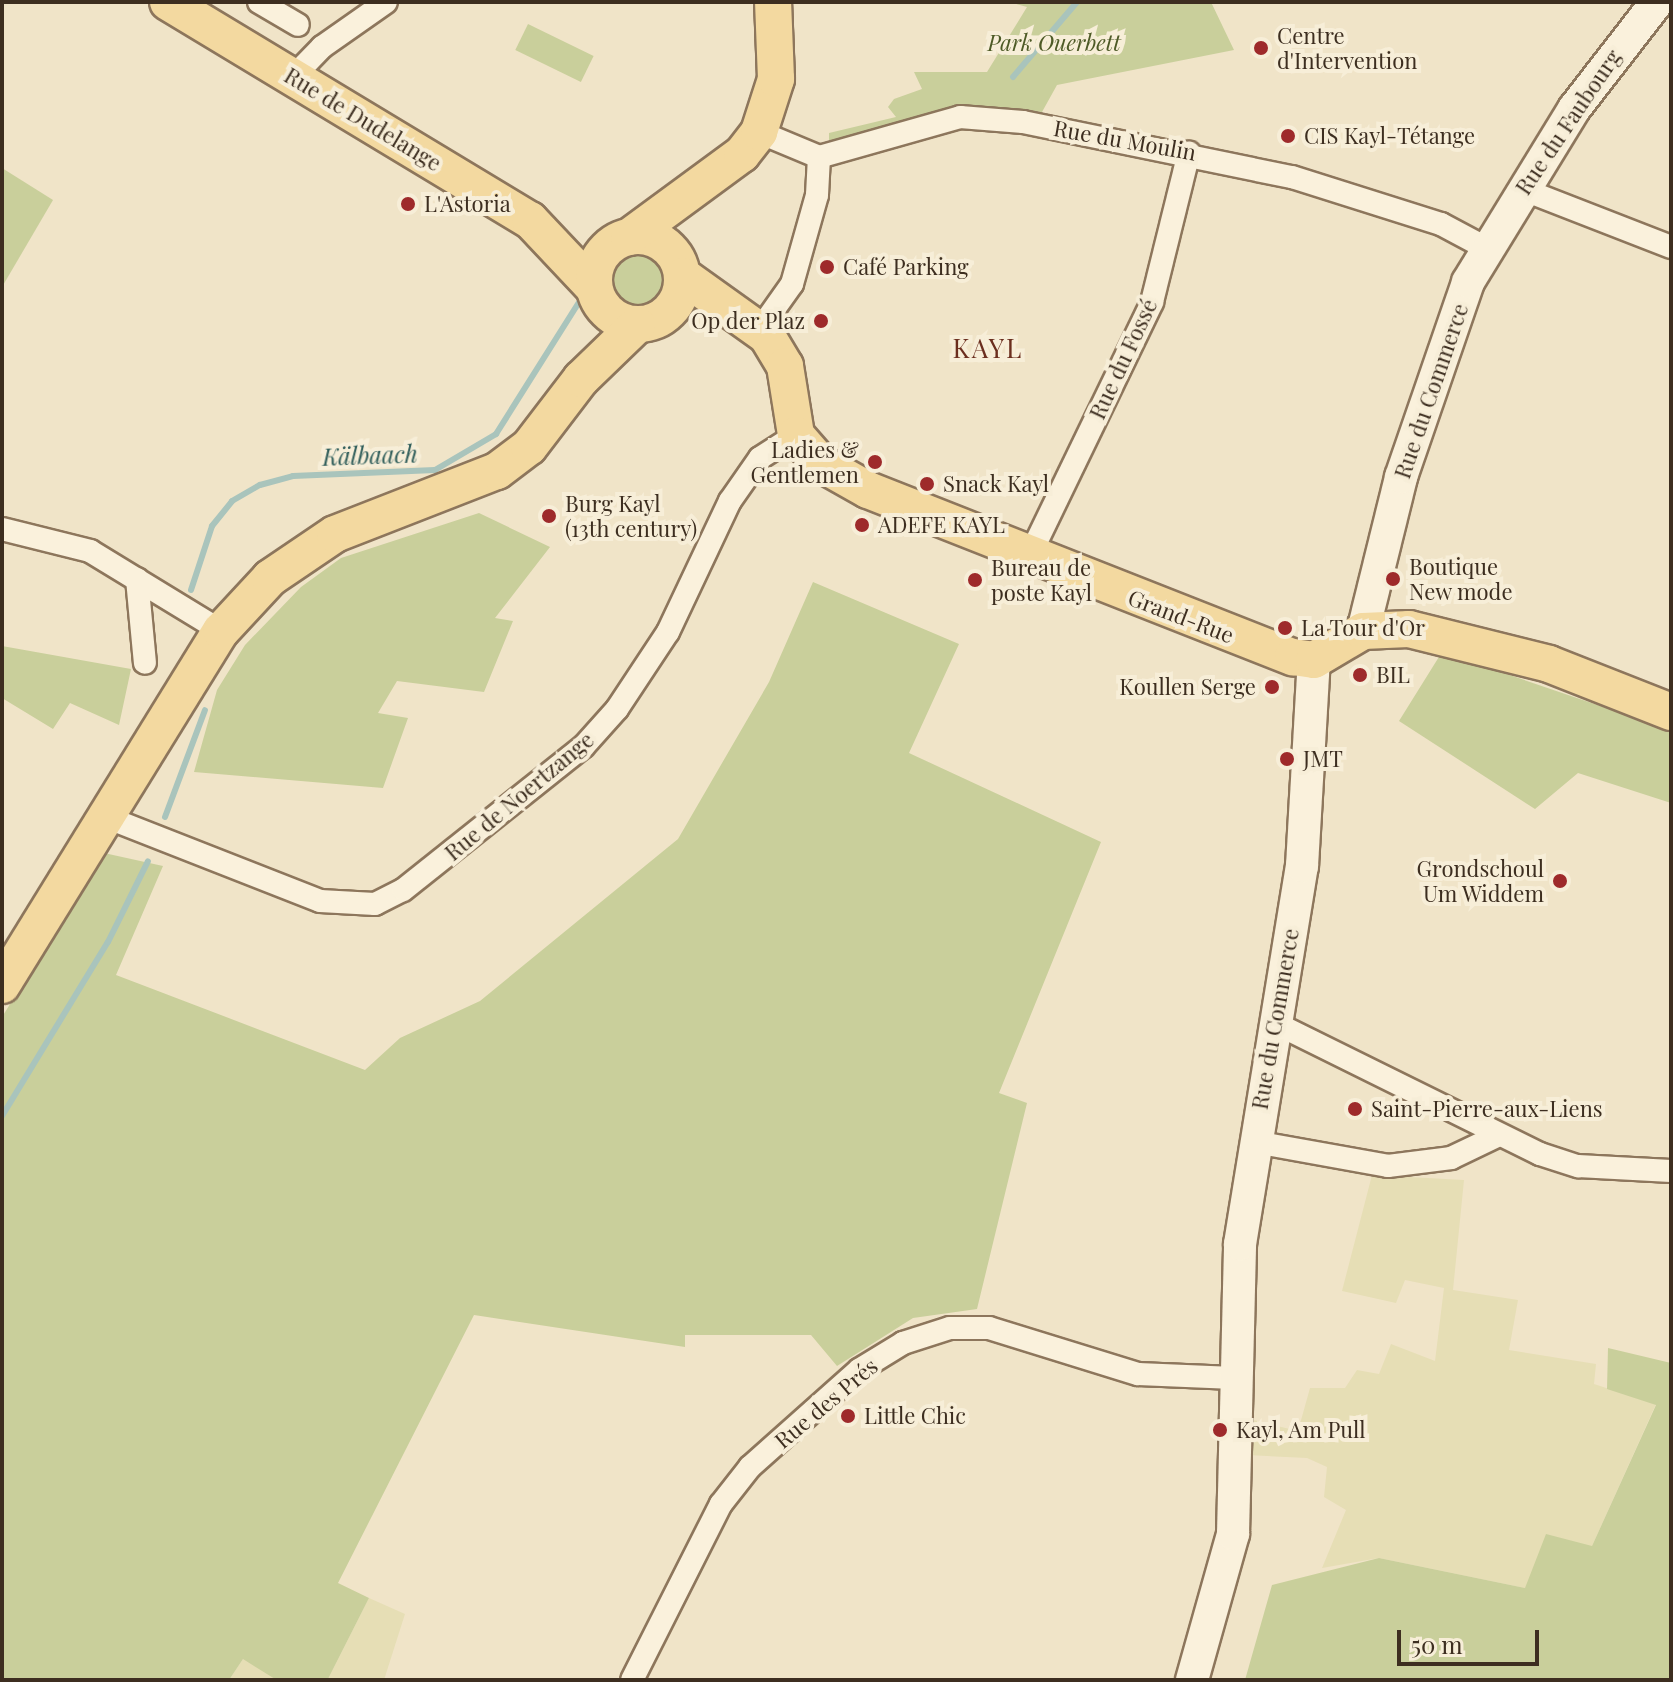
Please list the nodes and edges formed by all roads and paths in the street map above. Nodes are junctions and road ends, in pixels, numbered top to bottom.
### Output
1 (259, 2) edge
2 (386, 2) edge
3 (773, 2) edge
4 (1657, 2) edge
5 (190, 8) edge
6 (298, 25) dead end
7 (293, 77) junction
8 (759, 132) junction
9 (1189, 152) junction
10 (819, 157) junction
11 (695, 186) junction
12 (1522, 189) junction
13 (530, 220) junction
14 (621, 240) junction
15 (1671, 247) edge
16 (1486, 248) junction
17 (678, 264) junction
18 (597, 295) junction
19 (653, 319) junction
20 (750, 320) junction
21 (581, 379) junction
22 (796, 435) junction
23 (2, 529) edge
24 (1029, 557) junction
25 (137, 579) junction
26 (221, 631) junction
27 (1363, 631) junction
28 (1314, 660) junction
29 (145, 663) dead end
30 (1671, 712) edge
31 (106, 817) junction
32 (2, 985) edge
33 (1273, 1022) junction
34 (1495, 1137) junction
35 (1255, 1142) junction
36 (1671, 1171) edge
37 (1234, 1378) junction
38 (632, 1680) edge
39 (1192, 1680) edge

1 - 6 street
2 - 7 street
3 - 8 main road
4 - 12 street, Rue du Faubourg
5 - 7 main road, Rue de Dudelange
7 - 13 main road, Rue de Dudelange
8 - 10 street
8 - 11 main road
9 - 10 street, Rue du Moulin
9 - 16 street, Rue du Moulin
9 - 24 street, Rue du Fossé
10 - 20 street
11 - 14 main road
11 - 17 main road
12 - 15 street
12 - 16 street, Rue du Faubourg
13 - 14 main road, Rue de Dudelange
13 - 18 main road, Rue de Dudelange
14 - 17 main road
14 - 18 main road
16 - 27 street, Rue du Commerce
17 - 19 main road
17 - 20 main road
18 - 19 main road
18 - 21 main road
19 - 20 main road
19 - 21 main road
20 - 22 main road
21 - 26 main road
22 - 24 main road, Grand-Rue
22 - 31 street, Rue de Noertzange
23 - 25 street
24 - 28 main road, Grand-Rue
25 - 26 street
25 - 29 street
26 - 31 main road
27 - 28 main road
27 - 30 main road
28 - 33 street, Rue du Commerce
31 - 32 main road
33 - 34 street
33 - 35 street, Rue du Commerce
34 - 35 street
34 - 36 street
35 - 37 street, Rue du Commerce
37 - 38 street, Rue des Prés
37 - 39 street, Rue du Commerce

